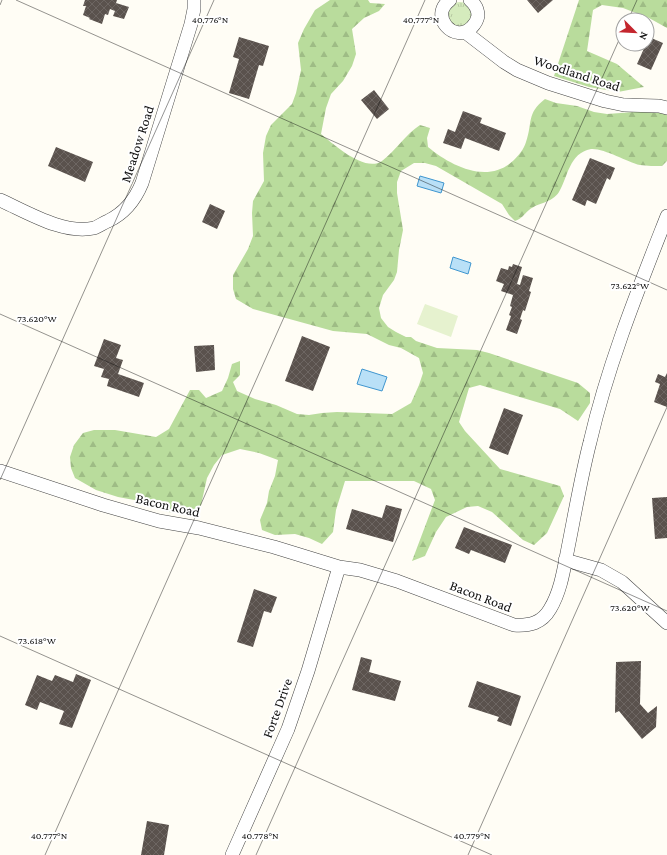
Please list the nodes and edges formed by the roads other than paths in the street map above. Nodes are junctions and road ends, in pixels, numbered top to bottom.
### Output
1 (194, 0) edge
2 (450, 0) edge
3 (470, 0) edge
4 (465, 32) junction
5 (667, 108) edge
6 (0, 200) edge
7 (667, 216) edge
8 (0, 471) edge
9 (565, 560) junction
10 (339, 567) junction
11 (667, 623) edge
12 (232, 855) edge

1 - 6 street, Meadow Road
2 - 4 street, Woodland Road
3 - 4 street
4 - 5 street, Woodland Road
7 - 9 street, Bacon Road
8 - 10 street, Bacon Road
9 - 10 street, Bacon Road
9 - 11 street
10 - 12 street, Forte Drive

